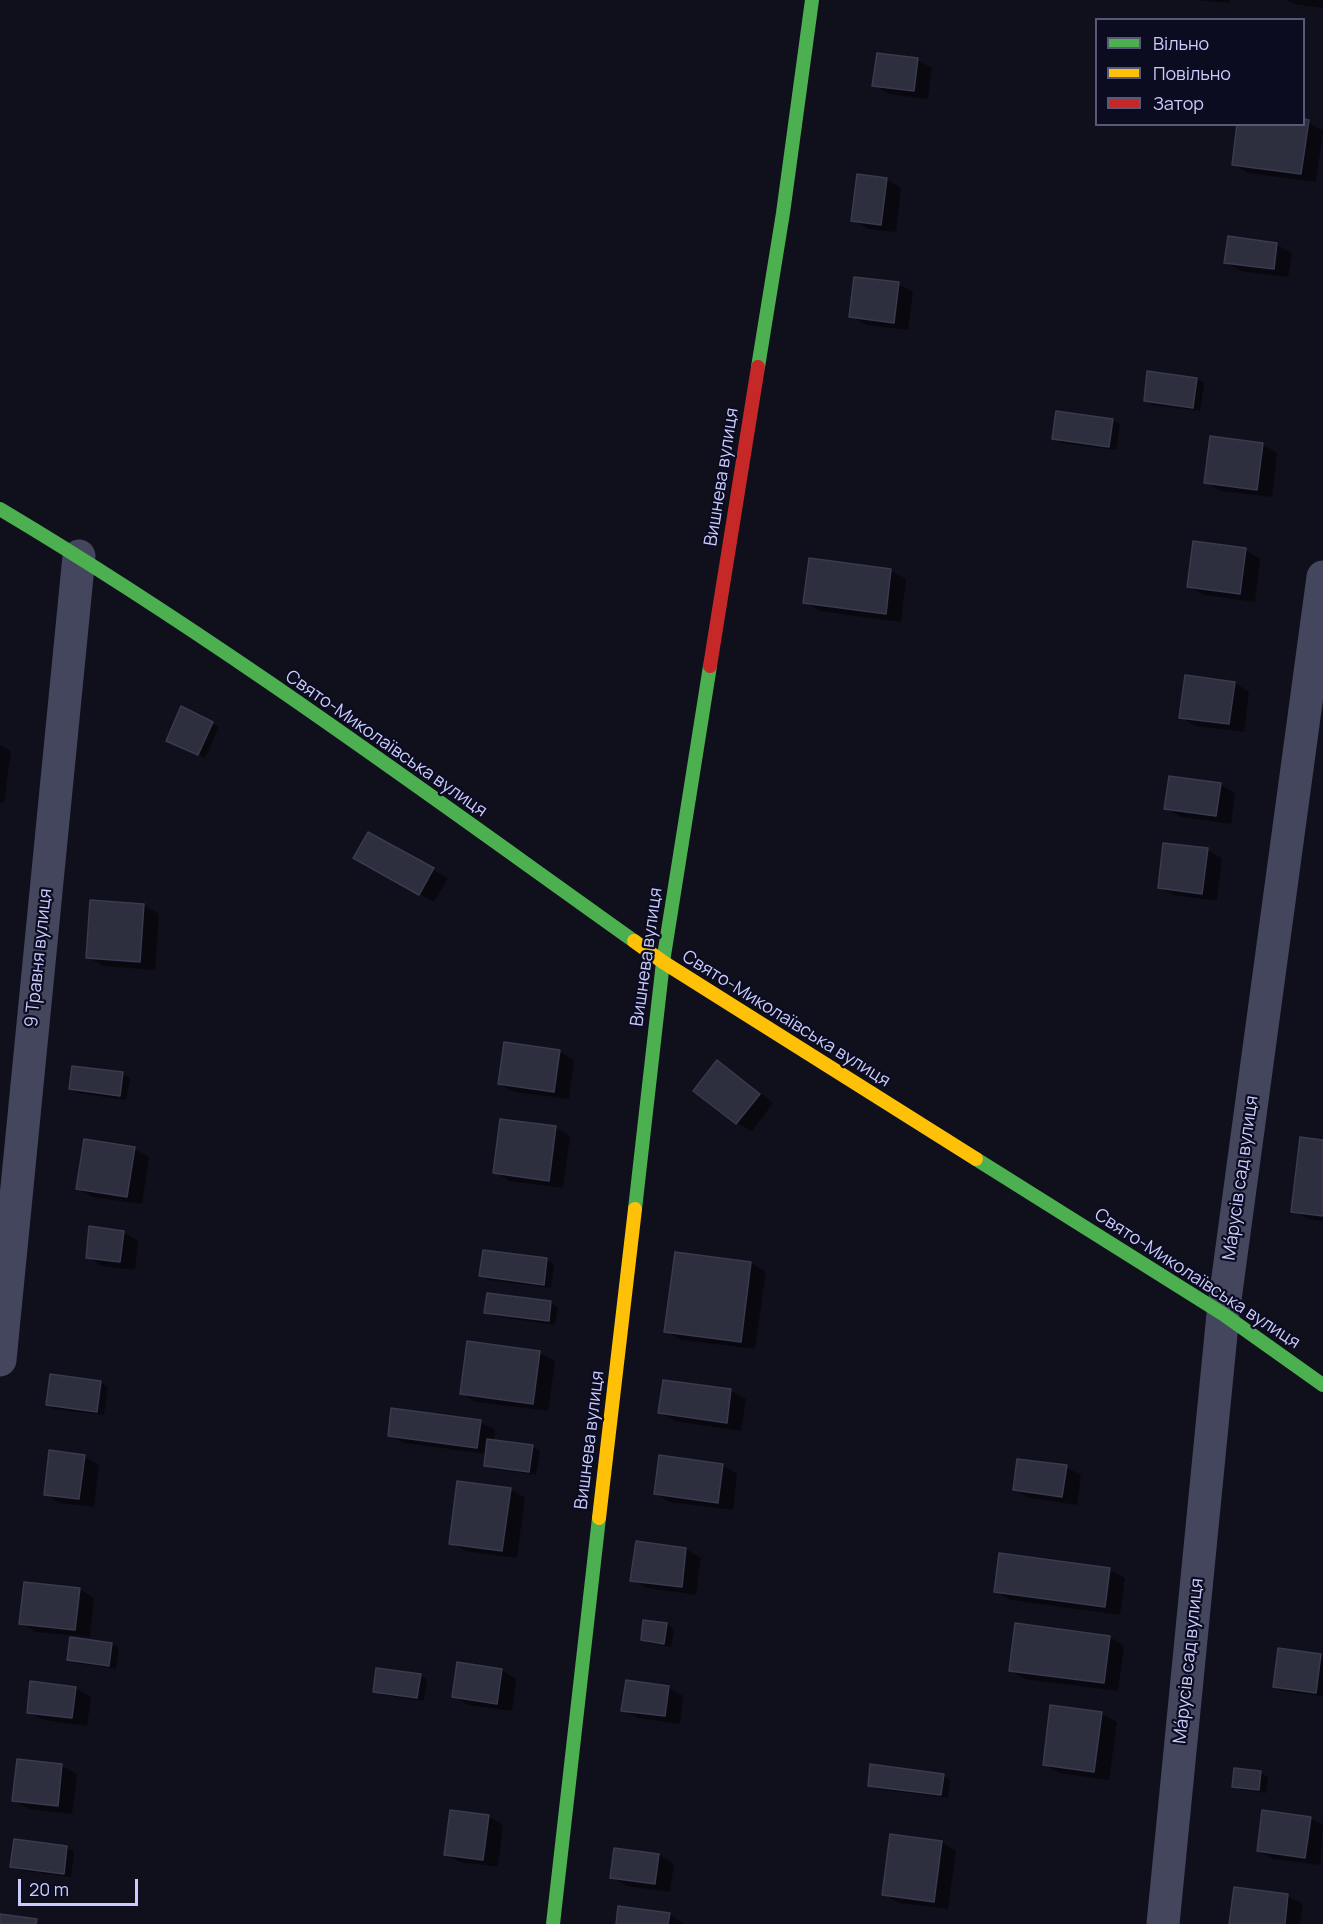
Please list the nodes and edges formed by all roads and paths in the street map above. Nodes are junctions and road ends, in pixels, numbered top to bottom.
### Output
1 (812, 0) edge
2 (0, 509) edge
3 (79, 556) junction
4 (1323, 577) edge
5 (663, 962) junction
6 (1223, 1314) junction
7 (0, 1360) edge
8 (1323, 1385) edge
9 (553, 1924) edge
10 (1163, 1924) edge

1 - 5 street, Вишнева вулиця
2 - 3 street, Свято-Миколаївська вулиця
3 - 5 street, Свято-Миколаївська вулиця
3 - 7 street, 9 Травня вулиця
4 - 6 street, Мáрусів сад вулиця
5 - 6 street, Свято-Миколаївська вулиця
5 - 9 street, Вишнева вулиця
6 - 8 street, Свято-Миколаївська вулиця
6 - 10 street, Мáрусів сад вулиця

